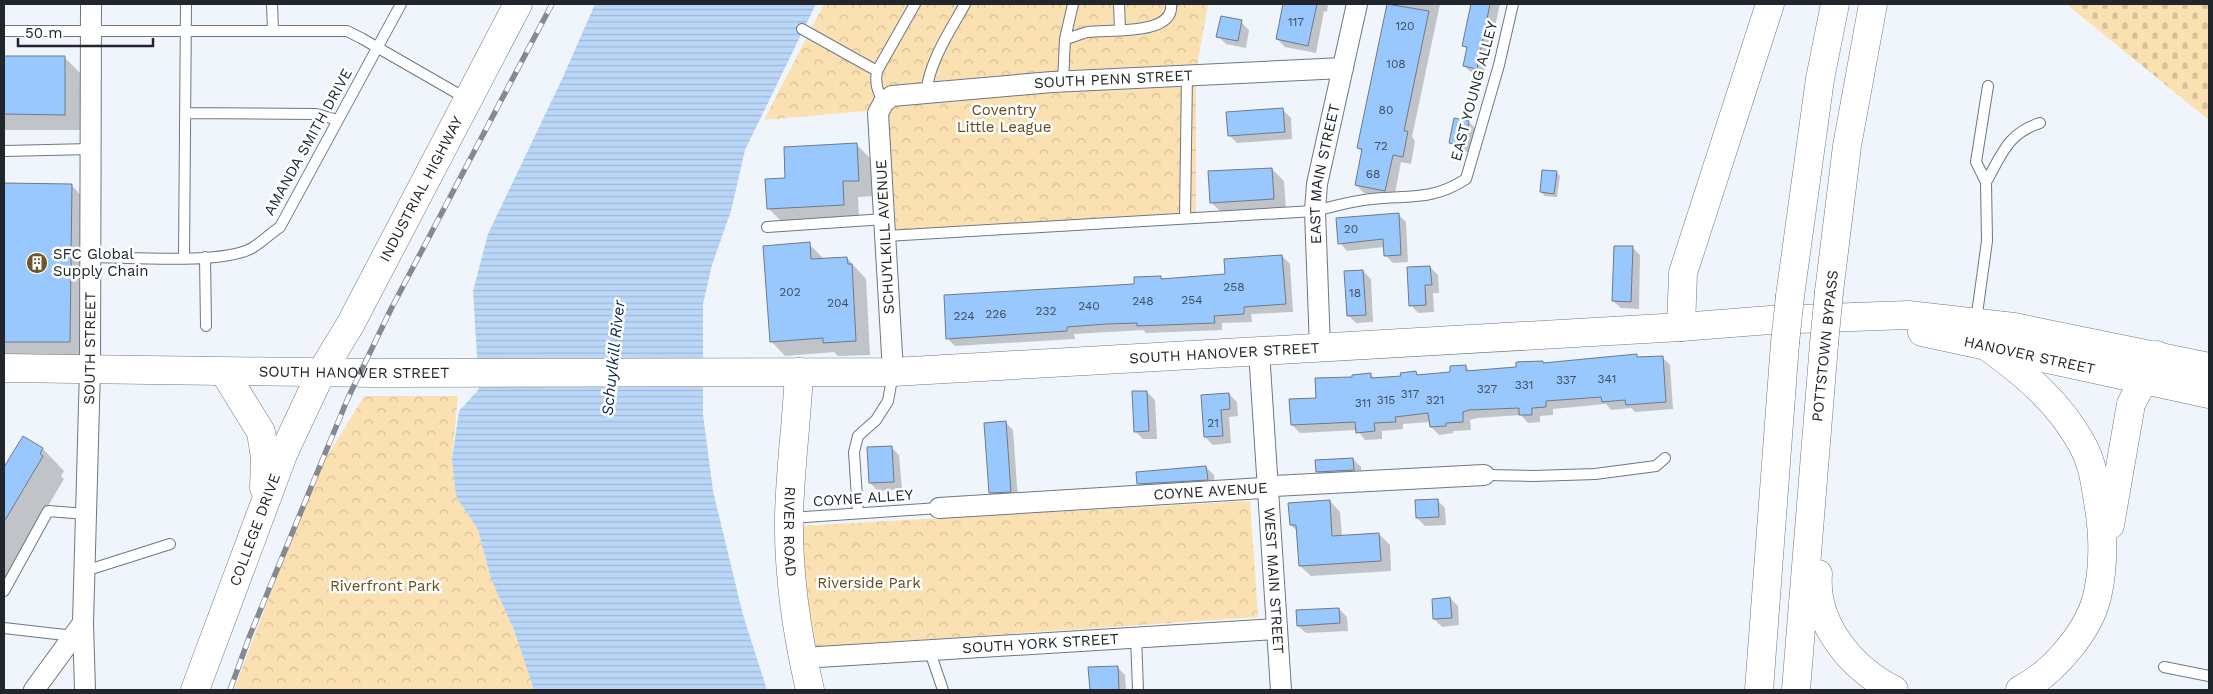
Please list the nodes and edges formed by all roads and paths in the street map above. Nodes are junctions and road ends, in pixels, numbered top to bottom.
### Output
1 (91, 4) edge
2 (186, 4) edge
3 (272, 4) edge
4 (401, 4) edge
5 (518, 4) edge
6 (915, 4) edge
7 (964, 4) edge
8 (1073, 4) edge
9 (1119, 4) edge
10 (1171, 4) edge
11 (1357, 4) edge
12 (1513, 4) edge
13 (1770, 4) edge
14 (1835, 4) edge
15 (1873, 4) edge
16 (802, 29) dead end
17 (91, 30) junction
18 (186, 30) junction
19 (1120, 30) junction
20 (4, 31) edge
21 (273, 31) junction
22 (1065, 39) junction
23 (377, 47) junction
24 (1343, 68) junction
25 (876, 71) junction
26 (1187, 75) junction
27 (1063, 82) junction
28 (1988, 86) dead end
29 (926, 93) junction
30 (468, 100) junction
31 (884, 102) junction
32 (185, 113) junction
33 (338, 120) junction
34 (2040, 123) dead end
35 (91, 149) junction
36 (4, 150) edge
37 (1986, 182) junction
38 (1315, 211) junction
39 (1185, 218) junction
40 (767, 227) dead end
41 (885, 228) junction
42 (90, 257) junction
43 (205, 257) junction
44 (184, 258) junction
45 (206, 326) dead end
46 (1681, 327) junction
47 (1980, 333) junction
48 (1320, 348) junction
49 (1259, 351) junction
50 (2157, 355) junction
51 (2209, 367) edge
52 (4, 368) edge
53 (90, 369) junction
54 (322, 371) junction
55 (224, 372) junction
56 (799, 372) junction
57 (893, 372) junction
58 (2144, 379) junction
59 (2209, 394) edge
60 (1665, 458) dead end
61 (1484, 475) joint
62 (1268, 487) junction
63 (264, 505) junction
64 (938, 508) joint
65 (858, 513) junction
66 (86, 514) junction
67 (789, 518) junction
68 (1808, 518) junction
69 (170, 544) dead end
70 (85, 571) junction
71 (4, 591) edge
72 (2098, 592) junction
73 (4, 628) edge
74 (79, 629) junction
75 (1277, 629) junction
76 (1136, 638) junction
77 (929, 649) junction
78 (802, 658) junction
79 (2164, 667) dead end
80 (2209, 676) edge
81 (34, 690) edge
82 (85, 690) edge
83 (195, 690) edge
84 (810, 690) edge
85 (943, 690) edge
86 (1138, 690) edge
87 (1281, 690) edge
88 (1759, 690) edge
89 (1796, 690) edge
90 (1894, 690) edge
91 (2020, 690) edge

1 - 17 street, SOUTH STREET
2 - 18 lane
3 - 21 lane
4 - 23 lane, AMANDA SMITH DRIVE
5 - 30 main road, INDUSTRIAL HIGHWAY
6 - 25 lane
7 - 29 lane
8 - 22 lane
9 - 19 lane
10 - 19 lane
11 - 24 street, EAST MAIN STREET
12 - 38 lane, EAST YOUNG ALLEY
13 - 46 main road
14 - 88 main road, bridge
15 - 68 main road, POTTSTOWN BYPASS, bridge
16 - 25 lane
17 - 18 lane
17 - 20 lane
17 - 35 street, SOUTH STREET
18 - 21 lane
18 - 32 lane
19 - 22 lane
21 - 23 lane
22 - 27 lane
23 - 30 lane
23 - 33 lane, AMANDA SMITH DRIVE
24 - 26 street, SOUTH PENN STREET
24 - 38 street, EAST MAIN STREET
25 - 31 lane
26 - 27 street, SOUTH PENN STREET
26 - 39 lane
27 - 29 street, SOUTH PENN STREET
28 - 37 lane
29 - 31 street, SOUTH PENN STREET
30 - 54 main road, INDUSTRIAL HIGHWAY
31 - 41 street, SCHUYLKILL AVENUE
32 - 33 lane
32 - 44 lane
33 - 43 lane, AMANDA SMITH DRIVE
34 - 37 lane
35 - 36 lane
35 - 42 street, SOUTH STREET
37 - 47 lane
38 - 39 lane
38 - 48 street, EAST MAIN STREET
39 - 41 lane
40 - 41 lane
41 - 57 street, SCHUYLKILL AVENUE
42 - 44 lane, AMANDA SMITH DRIVE
42 - 53 street, SOUTH STREET
43 - 44 lane, AMANDA SMITH DRIVE
43 - 45 lane
46 - 47 main road, HANOVER STREET
46 - 48 main road, SOUTH HANOVER STREET
47 - 50 main road, HANOVER STREET
47 - 58 main road, HANOVER STREET
47 - 72 main road
48 - 49 main road, SOUTH HANOVER STREET
49 - 57 main road, SOUTH HANOVER STREET
49 - 62 street, WEST MAIN STREET
50 - 51 main road, HANOVER STREET
50 - 58 main road
52 - 53 main road, SOUTH HANOVER STREET
53 - 55 main road, SOUTH HANOVER STREET
53 - 66 street, SOUTH STREET
54 - 55 main road, SOUTH HANOVER STREET
54 - 56 main road, SOUTH HANOVER STREET
54 - 63 main road, COLLEGE DRIVE
55 - 63 main road
56 - 57 main road, SOUTH HANOVER STREET
56 - 67 main road, RIVER ROAD
57 - 65 lane
58 - 59 main road, HANOVER STREET
58 - 72 main road
60 - 61 lane
61 - 62 street, COYNE AVENUE
62 - 64 street, COYNE AVENUE
62 - 75 street, WEST MAIN STREET
63 - 83 main road, COLLEGE DRIVE
64 - 65 lane, COYNE ALLEY
65 - 67 lane, COYNE ALLEY
66 - 70 street, SOUTH STREET
66 - 71 lane
67 - 78 main road, RIVER ROAD
68 - 89 main road, POTTSTOWN BYPASS
68 - 90 main road
69 - 70 lane
70 - 74 street, SOUTH STREET
72 - 91 main road
73 - 74 lane
74 - 81 street
74 - 82 street, SOUTH STREET
75 - 76 street, SOUTH YORK STREET
75 - 87 street, WEST MAIN STREET
76 - 77 street, SOUTH YORK STREET
76 - 86 lane
77 - 78 street, SOUTH YORK STREET
77 - 85 lane
78 - 84 main road, RIVER ROAD
79 - 80 lane

